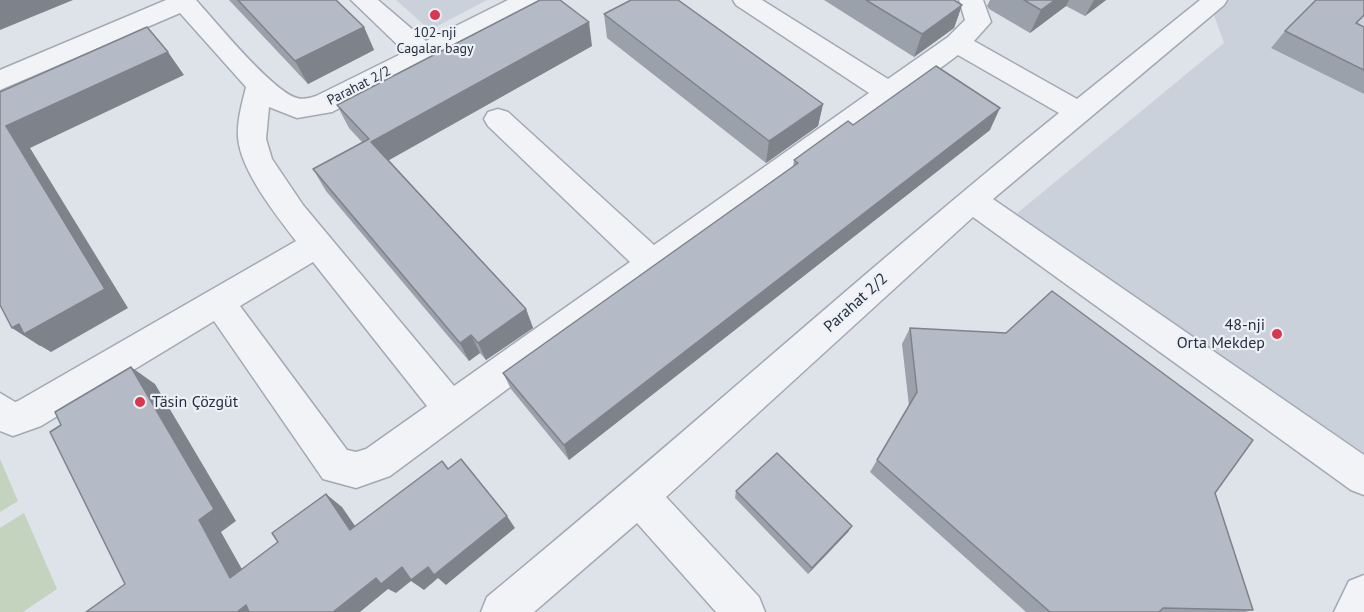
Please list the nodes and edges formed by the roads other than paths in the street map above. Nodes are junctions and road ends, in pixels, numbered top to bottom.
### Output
1 (363, 0) edge
2 (528, 0) edge
3 (745, 0) edge
4 (971, 0) edge
5 (1215, 0) edge
6 (183, 1) edge
7 (957, 43) junction
8 (423, 53) junction
9 (0, 81) edge
10 (260, 85) junction
11 (890, 93) junction
12 (1079, 112) junction
13 (498, 119) dead end
14 (972, 200) junction
15 (317, 244) junction
16 (653, 264) junction
17 (219, 302) junction
18 (451, 409) junction
19 (0, 410) edge
20 (1364, 477) edge
21 (639, 496) junction
22 (1364, 596) edge
23 (502, 612) edge
24 (744, 612) edge
25 (1355, 612) edge

1 - 8 street
2 - 8 street, Parahat 2/2
3 - 11 street
4 - 7 street
5 - 12 street, Parahat 2/2
6 - 9 street, Parahat 2/2
6 - 10 street, Parahat 2/2
7 - 11 street
7 - 12 street
8 - 10 street, Parahat 2/2
10 - 15 street
11 - 16 street
12 - 14 street, Parahat 2/2
13 - 16 street
14 - 20 street
14 - 21 street, Parahat 2/2
15 - 17 street
15 - 18 street
16 - 18 street
17 - 18 street
17 - 19 street
21 - 23 street, Parahat 2/2
21 - 24 street
22 - 25 street

